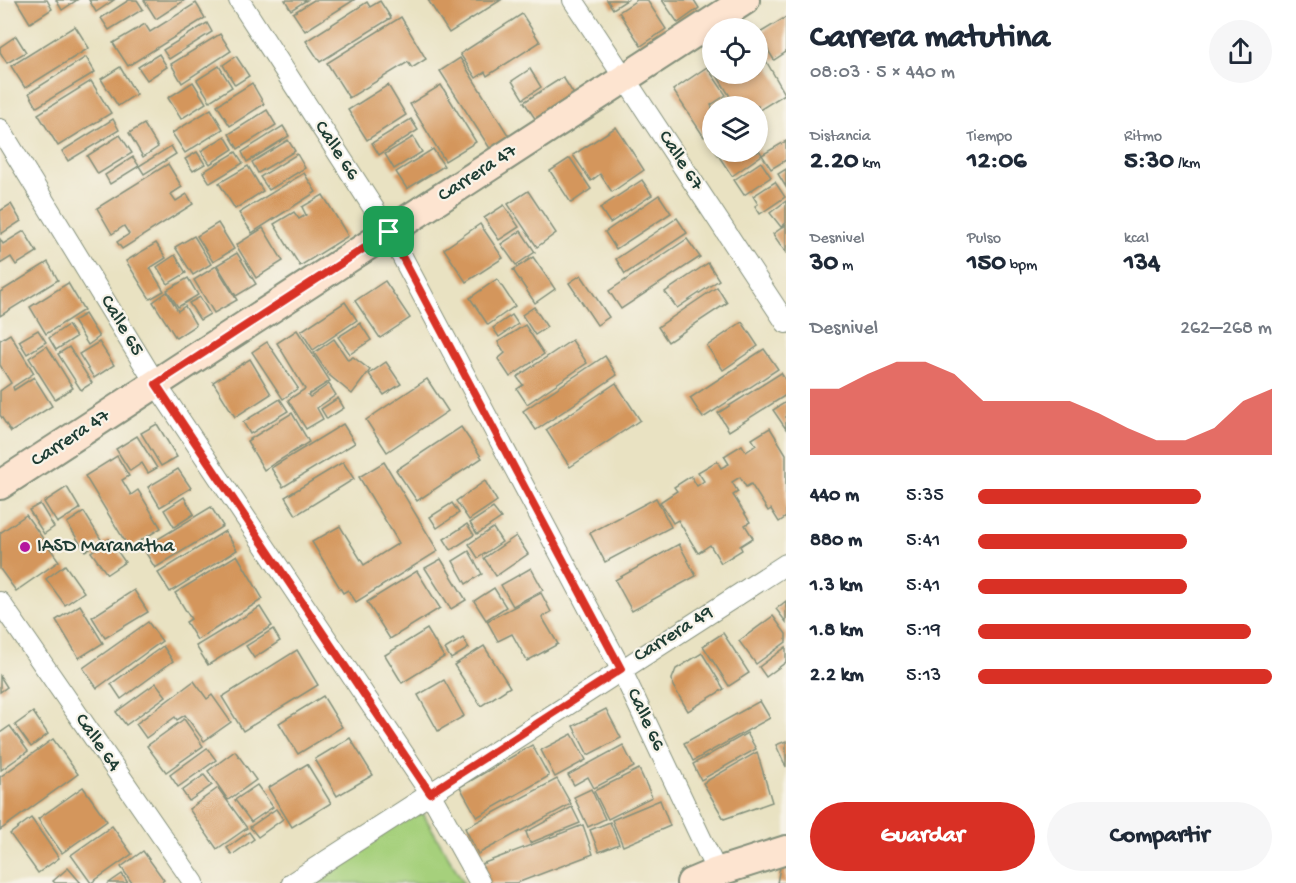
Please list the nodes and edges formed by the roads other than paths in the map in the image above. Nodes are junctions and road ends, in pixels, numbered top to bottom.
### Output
1 (239, 0) edge
2 (573, 0) edge
3 (745, 0) edge
4 (625, 78) junction
5 (0, 129) edge
6 (389, 232) junction
7 (786, 322) edge
8 (156, 384) junction
9 (0, 485) edge
10 (786, 564) edge
11 (0, 602) edge
12 (621, 669) junction
13 (430, 793) junction
14 (786, 850) edge
15 (716, 877) edge
16 (194, 883) edge
17 (292, 883) edge
18 (480, 883) edge
19 (691, 883) edge

1 - 6 street, Calle 66
2 - 4 street, Calle 67
3 - 4 street, Carrera 47
4 - 6 street, Carrera 47
4 - 7 street, Calle 67
5 - 8 street, Calle 65
6 - 8 street, Carrera 47
6 - 12 street, Calle 66
8 - 9 street, Carrera 47
8 - 13 street, Calle 65
10 - 12 street, Carrera 49
11 - 16 street, Calle 64
12 - 13 street, Carrera 49
12 - 15 street, Calle 66
13 - 17 street, Carrera 49
13 - 18 street, Calle 65
14 - 15 street
15 - 19 street

